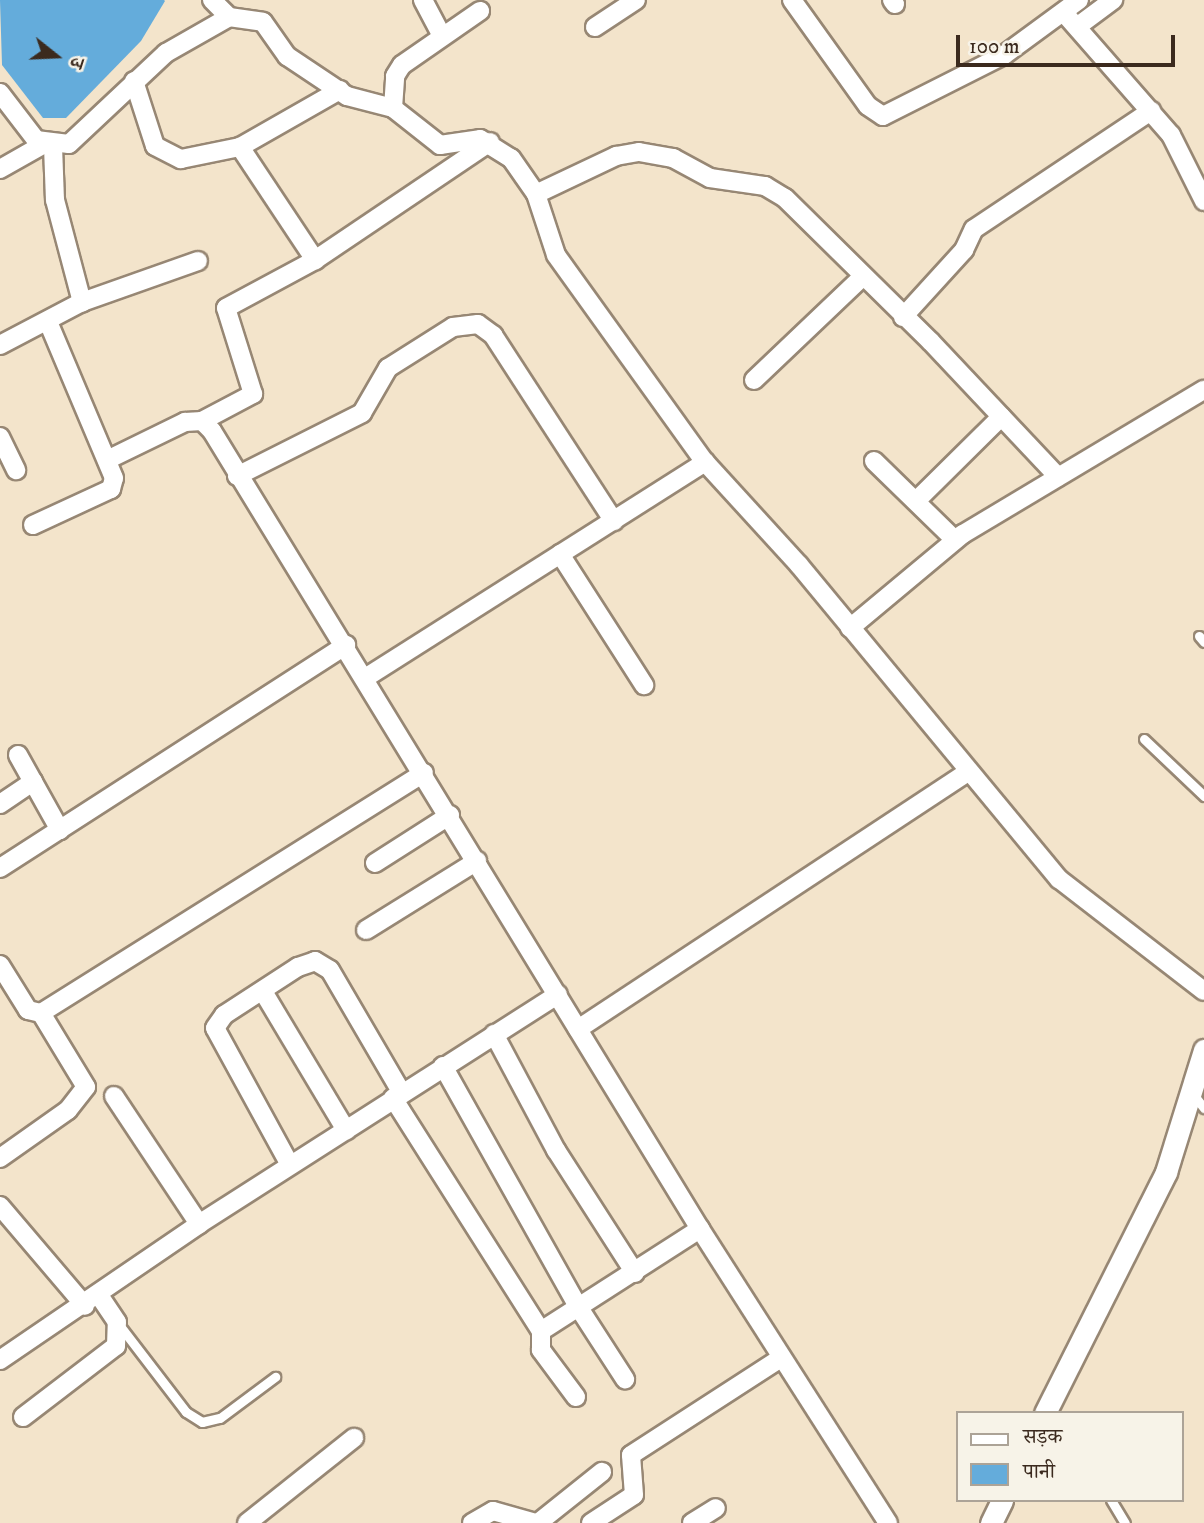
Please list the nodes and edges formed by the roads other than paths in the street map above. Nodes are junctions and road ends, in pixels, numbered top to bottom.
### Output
1 (212, 0) edge
2 (423, 0) edge
3 (636, 0) edge
4 (792, 0) edge
5 (1079, 0) edge
6 (1113, 0) edge
7 (480, 11) dead end
8 (229, 17) junction
9 (1072, 20) junction
10 (595, 27) dead end
11 (442, 36) junction
12 (134, 81) junction
13 (340, 90) junction
14 (0, 93) edge
15 (393, 108) junction
16 (1151, 111) junction
17 (490, 142) junction
18 (48, 145) junction
19 (240, 148) junction
20 (0, 169) edge
21 (536, 194) junction
22 (1204, 201) edge
23 (315, 260) junction
24 (198, 261) dead end
25 (861, 278) junction
26 (82, 302) junction
27 (903, 317) junction
28 (48, 322) junction
29 (0, 345) edge
30 (754, 380) dead end
31 (1204, 390) edge
32 (1001, 417) junction
33 (202, 421) junction
34 (0, 437) edge
35 (107, 460) junction
36 (874, 461) dead end
37 (705, 463) junction
38 (16, 470) dead end
39 (237, 476) junction
40 (1058, 477) junction
41 (916, 501) junction
42 (614, 521) junction
43 (33, 525) dead end
44 (956, 540) junction
45 (560, 554) junction
46 (850, 628) junction
47 (346, 645) junction
48 (365, 678) junction
49 (644, 685) dead end
50 (1144, 740) dead end
51 (18, 755) dead end
52 (424, 772) junction
53 (968, 772) junction
54 (33, 782) junction
55 (1204, 796) edge
56 (0, 804) edge
57 (450, 815) junction
58 (60, 830) junction
59 (477, 861) junction
60 (375, 863) dead end
61 (0, 868) edge
62 (366, 930) dead end
63 (0, 965) edge
64 (1204, 991) edge
65 (264, 993) junction
66 (558, 995) junction
67 (41, 1013) junction
68 (578, 1029) junction
69 (494, 1034) junction
70 (1204, 1050) edge
71 (443, 1066) junction
72 (397, 1095) junction
73 (114, 1096) dead end
74 (1199, 1101) edge
75 (346, 1130) junction
76 (0, 1158) edge
77 (290, 1165) junction
78 (0, 1206) edge
79 (199, 1224) junction
80 (700, 1229) junction
81 (635, 1273) junction
82 (93, 1301) junction
83 (579, 1308) junction
84 (117, 1322) junction
85 (541, 1331) junction
86 (781, 1358) junction
87 (0, 1360) edge
88 (275, 1377) dead end
89 (625, 1379) dead end
90 (576, 1397) dead end
91 (1049, 1410) edge
92 (23, 1416) dead end
93 (354, 1438) dead end
94 (602, 1472) dead end
95 (1001, 1502) edge
96 (1112, 1502) edge
97 (716, 1508) dead end
98 (247, 1523) edge
99 (472, 1523) edge
100 (537, 1523) edge
101 (591, 1523) edge
102 (692, 1523) edge
103 (888, 1523) edge
104 (991, 1523) edge
105 (1125, 1523) edge

1 - 8 street
2 - 11 street
3 - 10 street
4 - 9 street
5 - 9 street
6 - 9 street
7 - 11 street
8 - 12 street
8 - 13 street
9 - 16 street
11 - 15 street
12 - 18 street
12 - 19 street
13 - 15 street
13 - 19 street
14 - 18 street
15 - 17 street
16 - 22 street
16 - 27 street
17 - 21 street
17 - 23 street
18 - 20 street
18 - 26 street
19 - 23 street
21 - 25 street
21 - 37 street
23 - 33 street
24 - 26 street
25 - 27 street
25 - 30 street
26 - 28 street
27 - 32 street
28 - 29 street
28 - 35 street
31 - 40 street
32 - 40 street
32 - 41 street
33 - 35 street
33 - 39 street
34 - 38 street
35 - 43 street
36 - 41 street
37 - 42 street
37 - 46 street
39 - 42 street
39 - 47 street
40 - 44 street
41 - 44 street
42 - 45 street
44 - 46 street
45 - 48 street
45 - 49 street
46 - 53 street
47 - 48 street
47 - 58 street
48 - 52 street
50 - 55 lane
51 - 54 street
52 - 57 street
52 - 67 street
53 - 64 street
53 - 68 street
54 - 56 street
54 - 58 street
57 - 59 street
57 - 60 street
58 - 61 street
59 - 62 street
59 - 66 street
63 - 67 street
65 - 72 street
65 - 75 street
65 - 77 street
66 - 68 street
66 - 69 street
67 - 76 street
68 - 80 street
69 - 71 street
69 - 81 street
70 - 74 street
71 - 72 street
71 - 83 street
72 - 75 street
72 - 85 street
73 - 79 street
74 - 91 street
75 - 77 street
77 - 79 street
78 - 82 street
79 - 82 street
80 - 81 street
80 - 86 street
81 - 83 street
82 - 84 street
82 - 87 street
83 - 85 street
83 - 89 street
84 - 88 lane
84 - 92 street
85 - 90 street
86 - 101 street
86 - 103 street
93 - 98 street
94 - 100 street
95 - 104 street
96 - 105 lane
97 - 102 street
99 - 100 street

